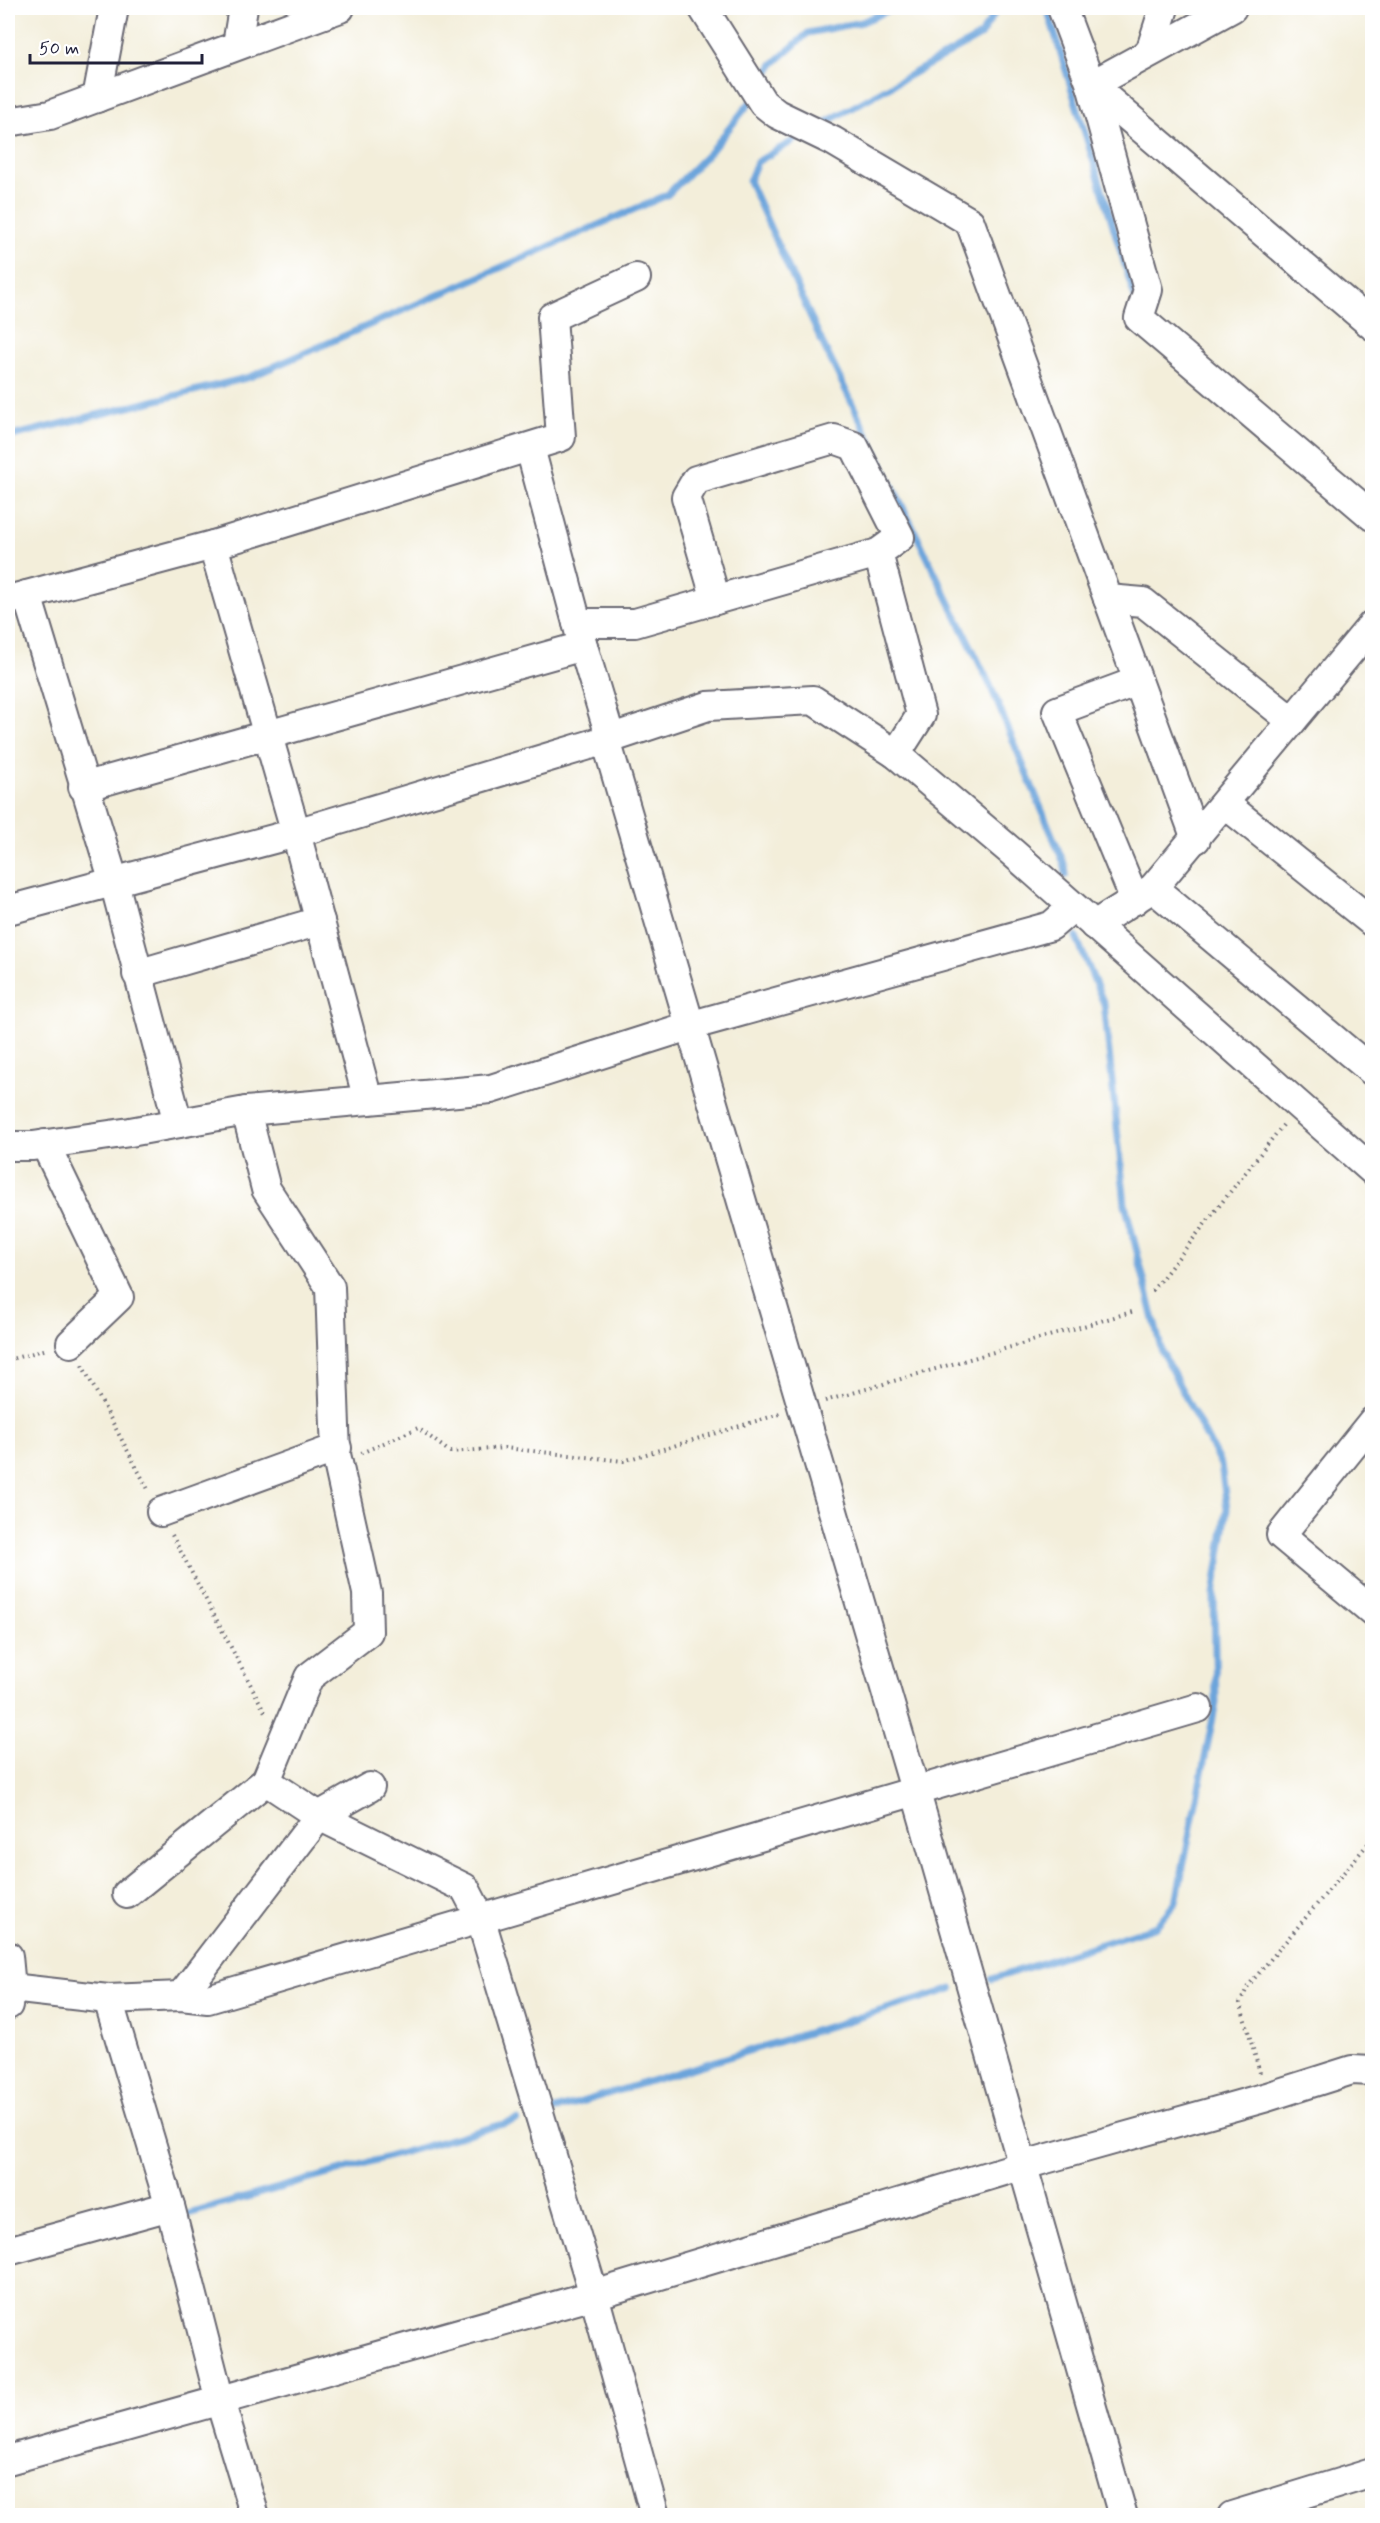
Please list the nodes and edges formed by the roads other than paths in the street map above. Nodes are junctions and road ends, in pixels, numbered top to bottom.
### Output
1 (114, 8) edge
2 (243, 8) edge
3 (340, 8) edge
4 (703, 8) edge
5 (1062, 8) edge
6 (1164, 8) edge
7 (1232, 8) edge
8 (237, 45) junction
9 (1150, 52) junction
10 (1091, 85) junction
11 (97, 98) junction
12 (8, 122) edge
13 (636, 278) dead end
14 (1372, 325) edge
15 (530, 448) junction
16 (1372, 516) edge
17 (213, 545) junction
18 (878, 553) junction
19 (17, 597) edge
20 (1108, 599) junction
21 (716, 600) junction
22 (1372, 625) edge
23 (580, 635) junction
24 (1138, 681) junction
25 (1292, 721) junction
26 (267, 735) junction
27 (606, 740) junction
28 (896, 753) junction
29 (83, 787) junction
30 (1225, 804) junction
31 (296, 833) junction
32 (1196, 838) junction
33 (114, 882) junction
34 (1144, 894) junction
35 (8, 910) edge
36 (1084, 916) junction
37 (320, 921) junction
38 (1372, 922) edge
39 (137, 974) junction
40 (689, 1026) junction
41 (1372, 1071) edge
42 (368, 1100) junction
43 (246, 1112) junction
44 (178, 1124) junction
45 (45, 1144) junction
46 (8, 1146) edge
47 (1372, 1170) edge
48 (71, 1342) dead end
49 (1372, 1422) edge
50 (338, 1456) junction
51 (160, 1512) dead end
52 (1372, 1611) edge
53 (1198, 1708) dead end
54 (266, 1781) junction
55 (370, 1787) dead end
56 (916, 1793) junction
57 (319, 1816) junction
58 (127, 1894) dead end
59 (480, 1917) junction
60 (8, 1956) edge
61 (9, 1996) edge
62 (181, 1996) junction
63 (108, 1999) junction
64 (1372, 2071) edge
65 (1024, 2165) junction
66 (170, 2206) junction
67 (8, 2251) edge
68 (594, 2295) junction
69 (220, 2401) junction
70 (8, 2460) edge
71 (1372, 2472) edge
72 (255, 2516) edge
73 (655, 2516) edge
74 (1123, 2516) edge
75 (1232, 2516) edge

1 - 11 street
2 - 8 street
3 - 8 street
4 - 20 street
5 - 10 street
6 - 9 street
7 - 9 street
8 - 11 street
9 - 10 street
10 - 14 street
10 - 16 street
11 - 12 street
13 - 15 street
15 - 17 street
15 - 23 street
17 - 19 street
17 - 26 street
18 - 21 street
18 - 21 street
18 - 28 street
19 - 29 street
20 - 24 street
20 - 25 street
21 - 23 street
22 - 25 street
23 - 26 street
23 - 27 street
24 - 32 street
24 - 34 street
25 - 30 street
26 - 29 street
26 - 31 street
27 - 28 street
27 - 31 street
27 - 40 street
28 - 36 street
29 - 33 street
30 - 32 street
30 - 38 street
31 - 33 street
31 - 37 street
32 - 34 street
33 - 35 street
33 - 39 street
34 - 36 street
34 - 41 street
36 - 40 street
36 - 47 street
37 - 39 street
37 - 42 street
39 - 44 street
40 - 42 street
40 - 56 street
42 - 43 street
43 - 44 street
43 - 50 street
44 - 45 street
45 - 46 street
45 - 48 street
49 - 52 street
50 - 51 street
50 - 54 street
53 - 56 street
54 - 57 street
54 - 58 street
55 - 57 street
56 - 59 street
56 - 65 street
57 - 59 street
57 - 62 street
59 - 62 street
59 - 68 street
60 - 61 street
61 - 63 street
62 - 63 street
63 - 66 street
64 - 65 street
65 - 68 street
65 - 74 street
66 - 67 street
66 - 69 street
68 - 69 street
68 - 73 street
69 - 70 street
69 - 72 street
71 - 75 street

